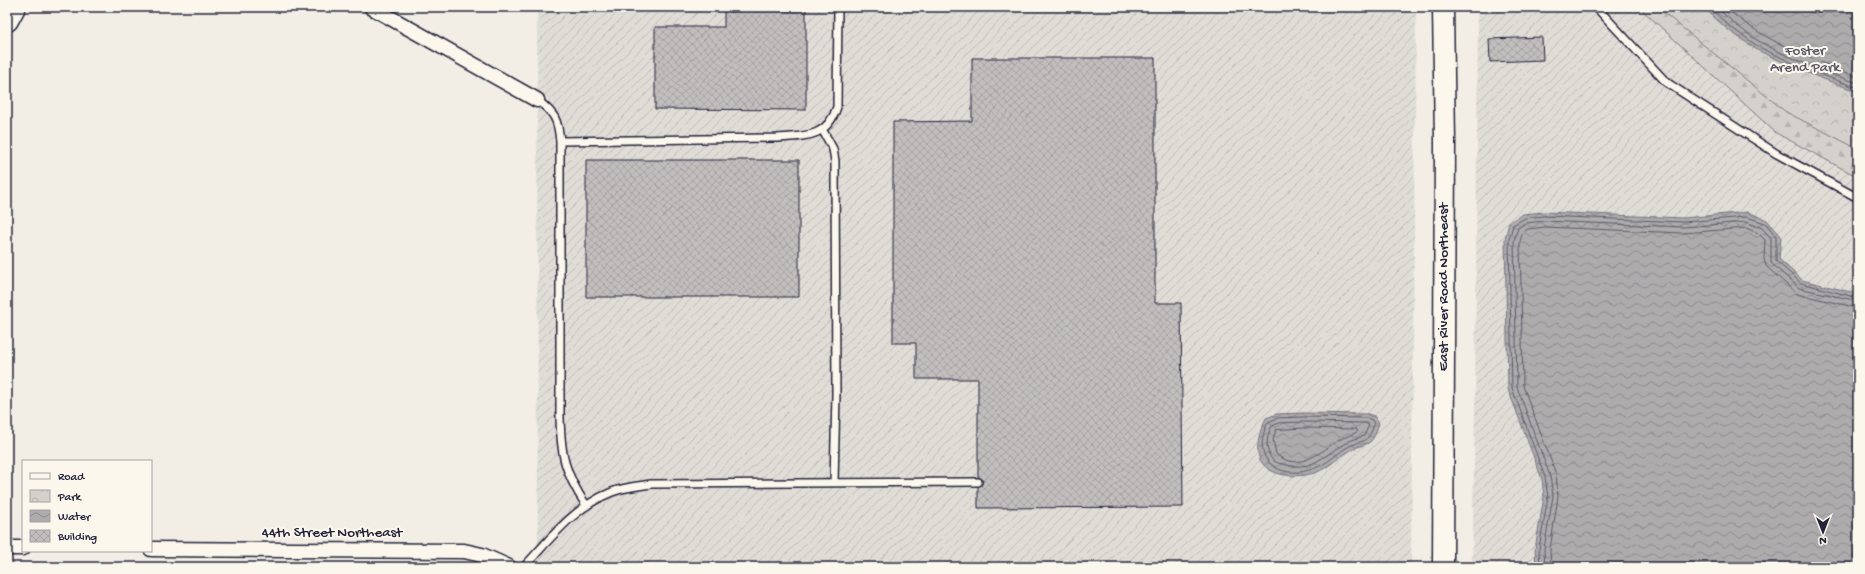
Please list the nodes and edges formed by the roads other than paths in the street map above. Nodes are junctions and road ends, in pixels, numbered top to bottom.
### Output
1 (14, 7) edge
2 (370, 7) edge
3 (838, 7) edge
4 (1443, 7) edge
5 (1596, 7) edge
6 (7, 20) edge
7 (537, 100) joint
8 (822, 129) junction
9 (560, 141) junction
10 (1858, 198) edge
11 (978, 482) dead end
12 (834, 483) junction
13 (586, 505) junction
14 (7, 548) edge
15 (22, 548) edge
16 (152, 549) edge
17 (509, 567) edge
18 (524, 567) edge
19 (1443, 567) edge

1 - 6 main road
2 - 7 street
3 - 8 lane
4 - 19 street, East River Road Northeast
5 - 10 lane
7 - 9 lane
8 - 9 lane
8 - 12 lane
9 - 13 lane
11 - 12 lane
12 - 13 lane
13 - 18 lane
14 - 15 street
16 - 17 street, 44th Street Northeast

